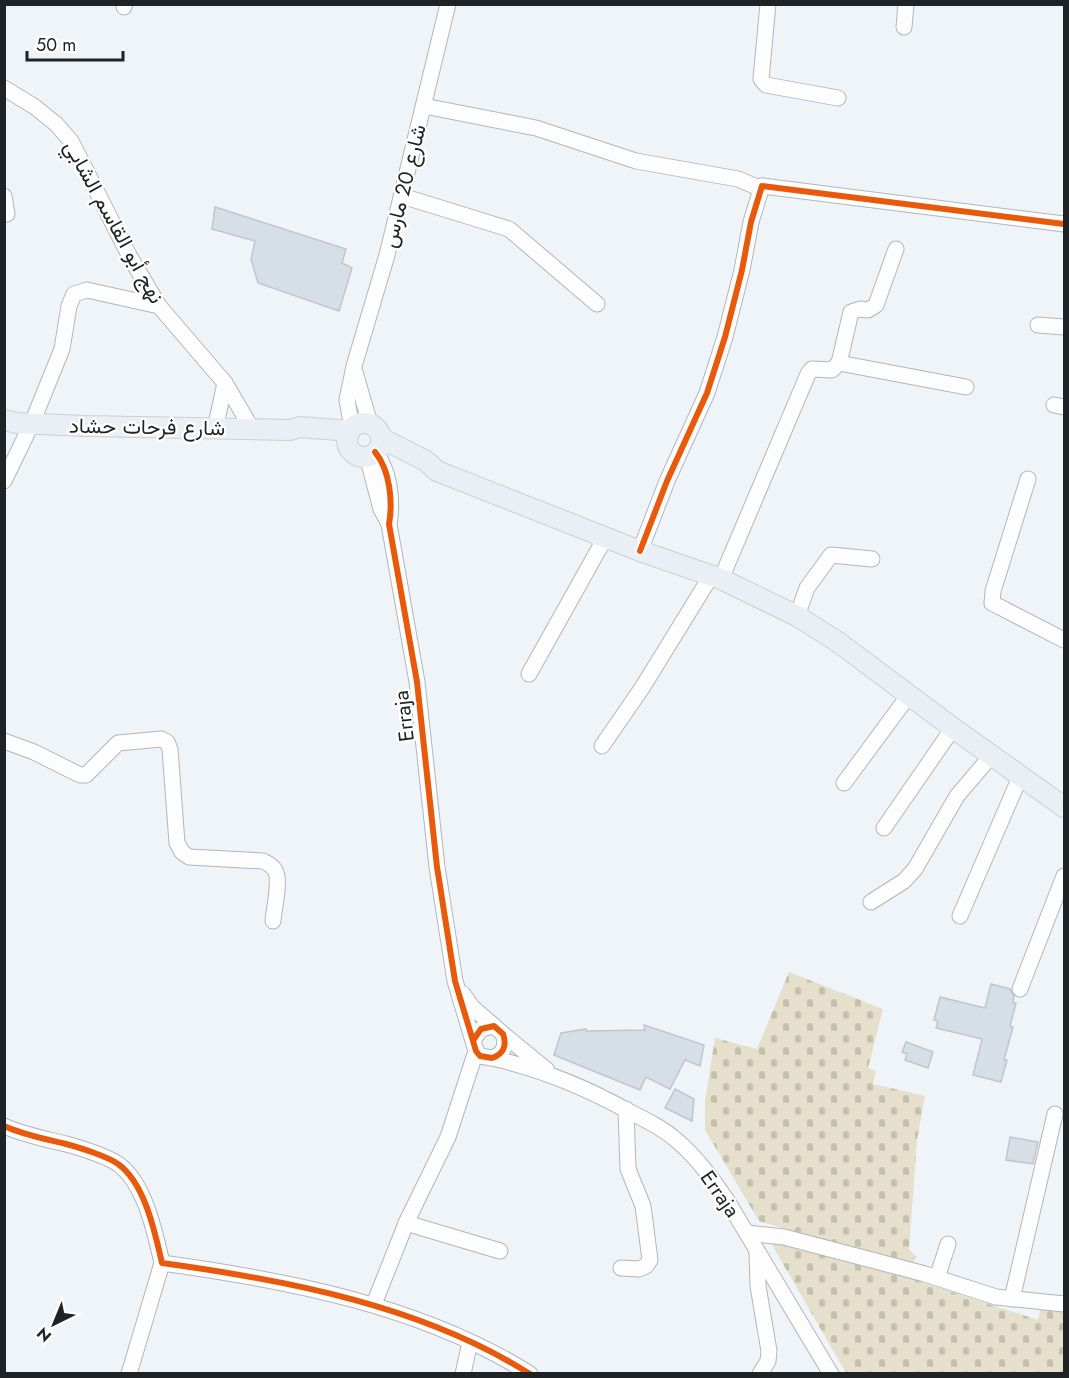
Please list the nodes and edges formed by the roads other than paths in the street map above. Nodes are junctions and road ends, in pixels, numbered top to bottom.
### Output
1 (448, 4) edge
2 (768, 4) edge
3 (906, 4) edge
4 (904, 27) dead end
5 (4, 88) edge
6 (838, 98) dead end
7 (424, 106) junction
8 (762, 186) junction
9 (4, 196) edge
10 (402, 196) junction
11 (7, 214) dead end
12 (1065, 224) edge
13 (896, 249) dead end
14 (597, 304) dead end
15 (159, 306) junction
16 (1038, 325) dead end
17 (1065, 327) edge
18 (838, 363) junction
19 (225, 383) junction
20 (966, 387) dead end
21 (4, 420) edge
22 (32, 423) junction
23 (215, 429) junction
24 (252, 429) junction
25 (365, 440) junction
26 (1028, 479) dead end
27 (4, 481) edge
28 (605, 537) junction
29 (640, 551) junction
30 (872, 559) dead end
31 (716, 577) junction
32 (797, 615) junction
33 (1065, 640) edge
34 (529, 674) dead end
35 (909, 695) junction
36 (954, 728) junction
37 (4, 741) edge
38 (602, 746) dead end
39 (991, 756) junction
40 (1020, 777) junction
41 (844, 783) dead end
42 (1062, 801) edge
43 (884, 828) dead end
44 (1065, 876) edge
45 (871, 902) dead end
46 (960, 916) dead end
47 (273, 921) dead end
48 (455, 981) junction
49 (1020, 989) dead end
50 (498, 1030) junction
51 (482, 1052) junction
52 (552, 1074) junction
53 (626, 1109) junction
54 (1055, 1114) dead end
55 (4, 1126) edge
56 (406, 1223) junction
57 (747, 1233) junction
58 (948, 1244) dead end
59 (500, 1251) dead end
60 (757, 1251) junction
61 (162, 1263) junction
62 (621, 1268) dead end
63 (937, 1278) junction
64 (1012, 1299) junction
65 (374, 1304) junction
66 (1065, 1304) edge
67 (470, 1342) junction
68 (129, 1374) edge
69 (463, 1374) edge
70 (530, 1374) edge
71 (760, 1374) edge
72 (831, 1374) edge

1 - 7 street, شارع 20 مارس
2 - 6 street
3 - 4 street
5 - 15 street, نهج أبو القاسم الشابي
7 - 8 street
7 - 10 street, شارع 20 مارس
8 - 12 street
8 - 29 street
9 - 11 street
10 - 14 street
10 - 25 street, شارع 20 مارس
13 - 18 street
15 - 19 street, نهج أبو القاسم الشابي
15 - 22 street
16 - 17 street
18 - 20 street
18 - 31 street
19 - 23 street
19 - 24 street, نهج أبو القاسم الشابي
21 - 22 main road, شارع فرحات حشاد
22 - 23 main road, شارع فرحات حشاد
22 - 27 street
23 - 24 main road, شارع فرحات حشاد
24 - 25 main road, شارع فرحات حشاد
25 - 28 main road
25 - 48 street, Erraja
26 - 33 street
28 - 29 main road
28 - 34 street
29 - 31 main road
30 - 32 street
31 - 32 main road
31 - 38 street
32 - 35 main road
35 - 36 main road
35 - 41 street
36 - 39 main road
36 - 43 street
37 - 47 street
39 - 40 main road
39 - 45 street
40 - 42 main road
40 - 46 street
44 - 49 street
48 - 50 street
48 - 51 street, Erraja
50 - 51 street
50 - 51 street
50 - 52 street
51 - 52 street
51 - 56 street
52 - 53 street, Erraja
53 - 57 street, Erraja
53 - 62 street
54 - 64 street
55 - 61 street
56 - 59 street
56 - 65 street
57 - 60 street, Erraja
57 - 63 street
58 - 63 street
60 - 71 street
60 - 72 street, Erraja
61 - 65 street
61 - 68 street
63 - 64 street
64 - 66 street
65 - 67 street
67 - 69 street
67 - 70 street

